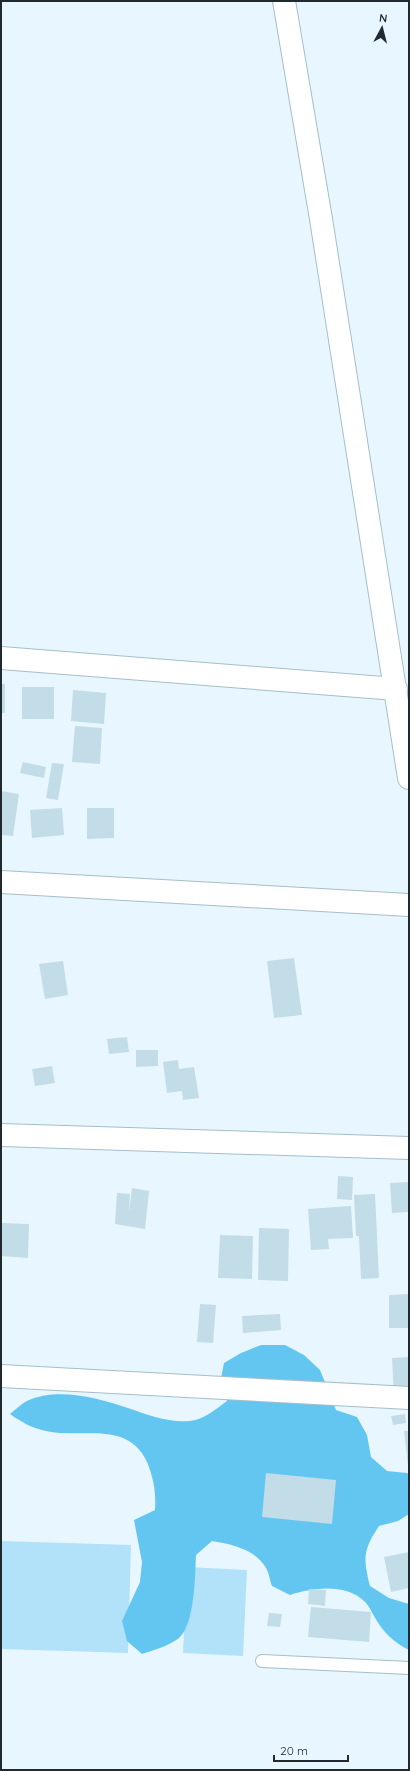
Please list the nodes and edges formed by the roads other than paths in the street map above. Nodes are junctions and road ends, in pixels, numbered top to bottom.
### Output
1 (284, 1) edge
2 (1, 658) edge
3 (396, 689) junction
4 (409, 778) edge
5 (1, 882) edge
6 (409, 905) edge
7 (1, 1135) edge
8 (409, 1148) edge
9 (1, 1376) edge
10 (409, 1398) edge
11 (262, 1661) dead end
12 (409, 1668) edge

1 - 3 street
2 - 3 street
3 - 4 street
5 - 6 street
7 - 8 street
9 - 10 street
11 - 12 lane

